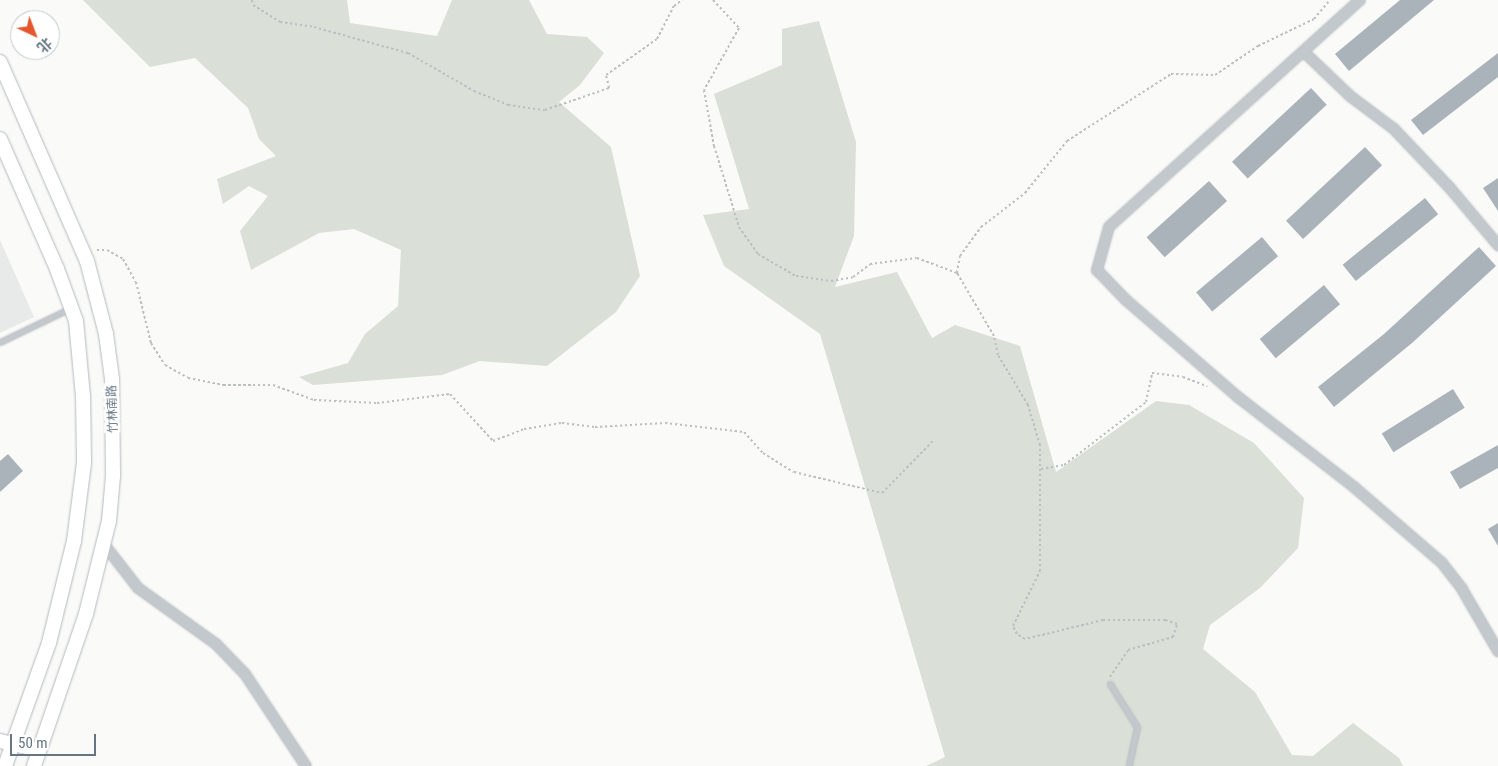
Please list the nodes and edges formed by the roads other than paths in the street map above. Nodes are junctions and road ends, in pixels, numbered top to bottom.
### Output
1 (1360, 0) edge
2 (1304, 52) junction
3 (0, 62) edge
4 (0, 139) edge
5 (1498, 245) edge
6 (71, 307) junction
7 (0, 342) edge
8 (103, 544) junction
9 (1498, 651) edge
10 (1110, 684) road end
11 (7, 743) edge
12 (39, 750) junction
13 (5, 766) edge
14 (34, 766) edge
15 (306, 766) edge
16 (1129, 766) edge

1 - 2 street
2 - 5 street
2 - 9 street
3 - 8 street, 竹林南路
4 - 6 street
6 - 7 lane
6 - 11 street
8 - 12 street, 竹林南路
8 - 15 street
10 - 16 lane
11 - 12 street
11 - 13 street
12 - 14 street, 竹林南路

